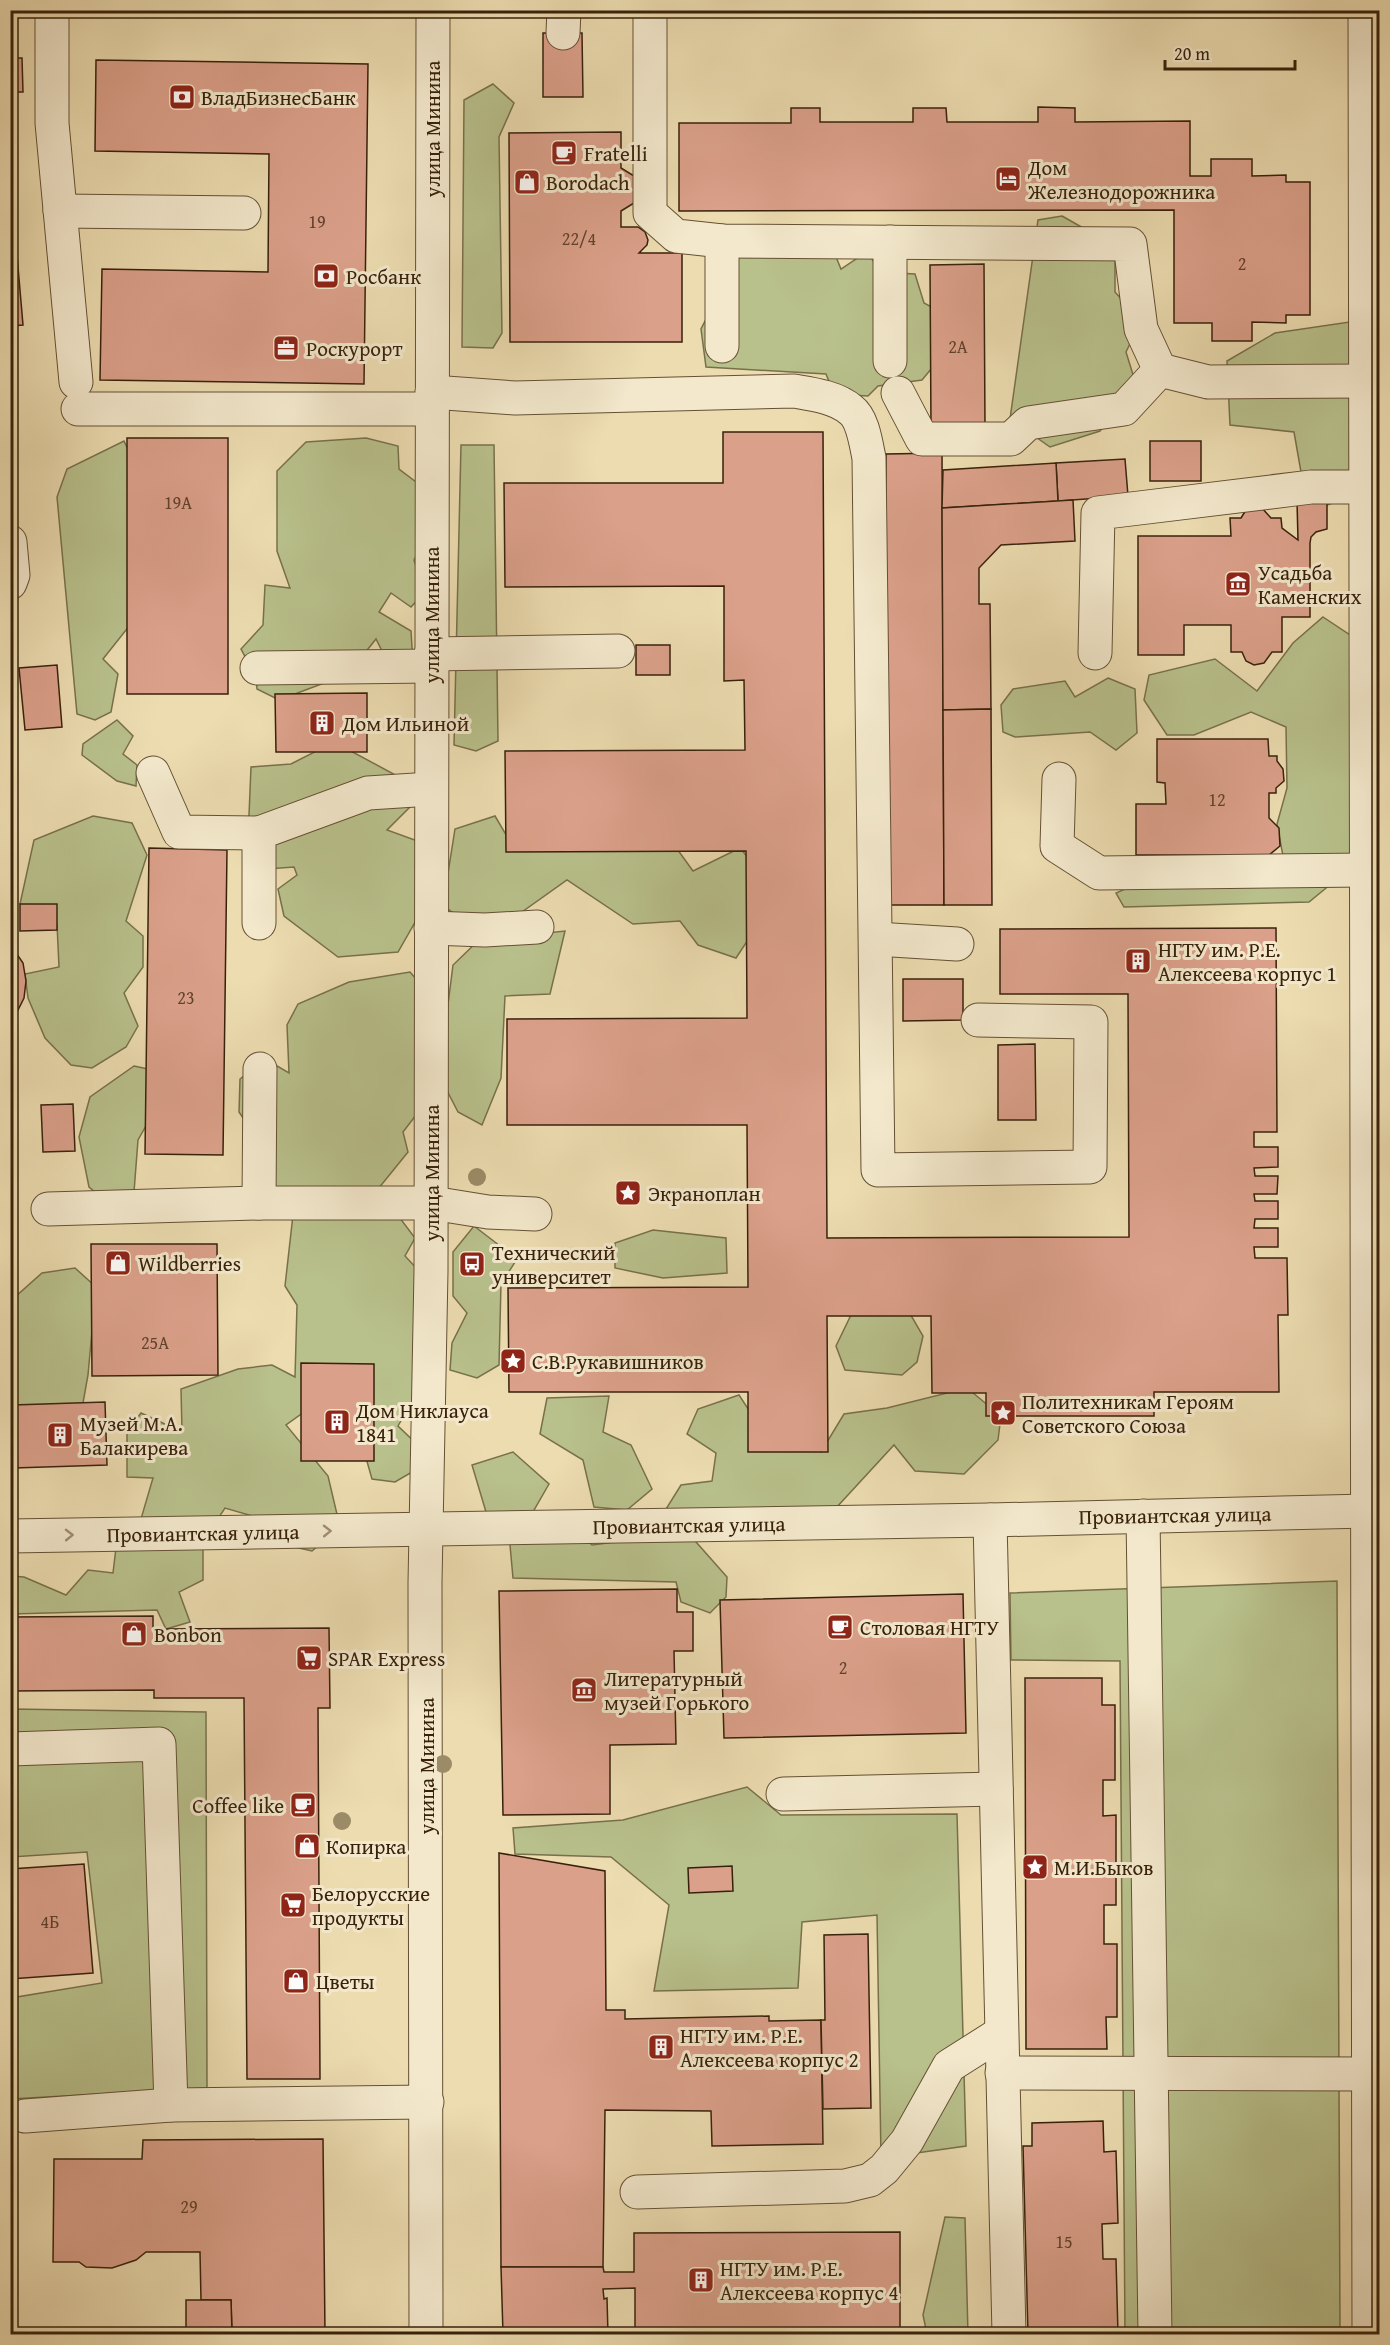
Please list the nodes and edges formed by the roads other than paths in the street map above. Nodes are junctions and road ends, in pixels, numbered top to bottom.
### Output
1 (52, 10) edge
2 (433, 10) edge
3 (650, 10) edge
4 (1365, 10) edge
5 (60, 211) junction
6 (244, 213) dead end
7 (722, 241) junction
8 (890, 242) junction
9 (722, 346) dead end
10 (890, 361) dead end
11 (1160, 370) junction
12 (1366, 381) junction
13 (898, 393) dead end
14 (432, 401) junction
15 (1367, 487) junction
16 (10, 542) edge
17 (10, 583) edge
18 (618, 651) dead end
19 (1095, 653) dead end
20 (431, 660) junction
21 (257, 668) dead end
22 (153, 773) dead end
23 (1059, 779) dead end
24 (431, 789) junction
25 (259, 833) junction
26 (1367, 870) junction
27 (259, 923) dead end
28 (537, 927) dead end
29 (431, 928) junction
30 (876, 939) junction
31 (957, 944) dead end
32 (978, 1020) dead end
33 (260, 1069) dead end
34 (259, 1203) junction
35 (432, 1203) junction
36 (48, 1209) dead end
37 (535, 1214) dead end
38 (1368, 1511) junction
39 (1143, 1516) junction
40 (990, 1520) junction
41 (427, 1529) junction
42 (10, 1536) edge
43 (10, 1749) edge
44 (996, 1789) junction
45 (783, 1794) dead end
46 (1001, 2032) junction
47 (1002, 2073) junction
48 (1152, 2073) junction
49 (1369, 2074) junction
50 (426, 2102) junction
51 (171, 2105) junction
52 (25, 2116) dead end
53 (637, 2192) dead end
54 (426, 2334) edge
55 (1009, 2334) edge
56 (1155, 2334) edge
57 (1369, 2334) edge

1 - 5 street
2 - 14 street, улица Минина
3 - 7 street
4 - 12 street
5 - 6 street
5 - 14 street
7 - 8 street
7 - 9 street
8 - 10 street
8 - 11 street
11 - 12 street
11 - 13 street
12 - 15 street
14 - 20 street, улица Минина
14 - 30 street
15 - 19 street
15 - 26 street
16 - 17 street
18 - 20 street
20 - 21 street
20 - 24 street, улица Минина
22 - 25 street
23 - 26 street
24 - 25 street
24 - 29 street, улица Минина
25 - 27 street
26 - 38 street
28 - 29 street
29 - 35 street, улица Минина
30 - 31 street
30 - 32 street
33 - 34 street
34 - 35 street
34 - 36 street
35 - 37 street
35 - 41 street, улица Минина
38 - 39 street, Провиантская улица
38 - 49 street
39 - 40 street, Провиантская улица
39 - 48 street
40 - 41 street, Провиантская улица
40 - 44 street
42 -> 41 street, Провиантская улица
41 - 50 street, улица Минина
43 - 51 street
44 - 45 street
44 - 46 street
46 - 47 street
46 - 53 street
47 - 48 street
47 - 55 street
48 - 49 street
48 - 56 street
49 - 57 street
50 - 51 street
50 - 54 street, улица Минина
51 - 52 street

